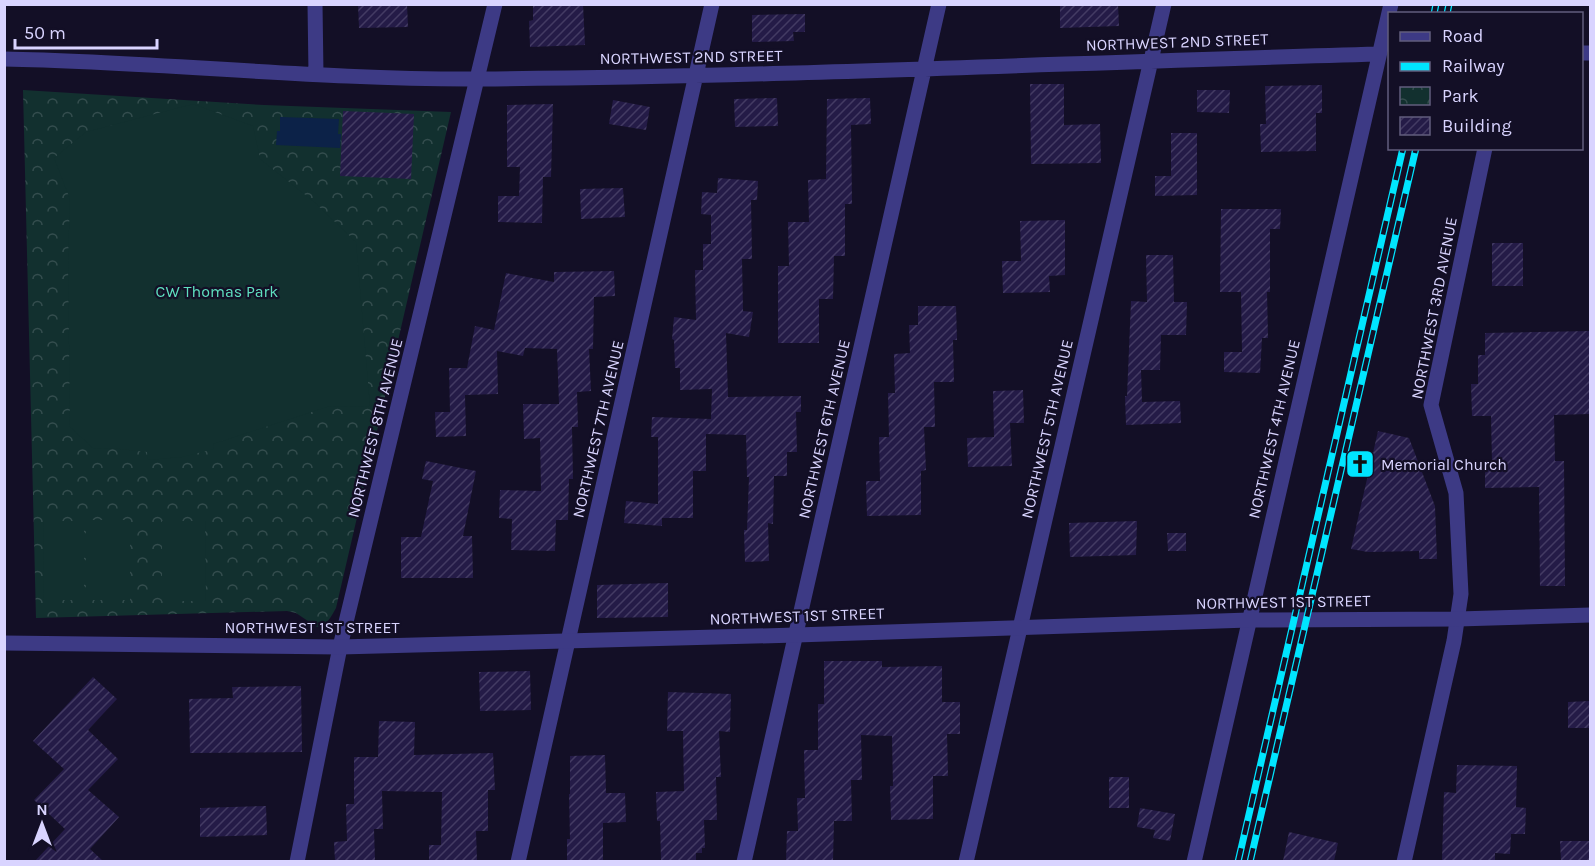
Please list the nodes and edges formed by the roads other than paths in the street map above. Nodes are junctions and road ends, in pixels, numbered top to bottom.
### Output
1 (315, 4) edge
2 (495, 4) edge
3 (712, 4) edge
4 (939, 4) edge
5 (1164, 4) edge
6 (1388, 16) edge
7 (1379, 54) junction
8 (4, 59) edge
9 (1150, 60) junction
10 (924, 70) junction
11 (316, 74) junction
12 (695, 75) junction
13 (478, 79) junction
14 (1485, 150) edge
15 (1590, 615) edge
16 (1458, 619) junction
17 (1249, 620) junction
18 (1019, 628) junction
19 (796, 635) junction
20 (569, 640) junction
21 (4, 642) edge
22 (340, 647) junction
23 (297, 861) edge
24 (518, 861) edge
25 (744, 861) edge
26 (966, 861) edge
27 (1194, 861) edge
28 (1404, 861) edge

1 - 11 street
2 - 13 street, NORTHWEST 8TH AVENUE
3 - 12 street, NORTHWEST 7TH AVENUE
4 - 10 street, NORTHWEST 6TH AVENUE
5 - 9 street, NORTHWEST 5TH AVENUE
6 - 7 street, NORTHWEST 4TH AVENUE
7 - 9 street, NORTHWEST 2ND STREET
7 - 17 street, NORTHWEST 4TH AVENUE
8 - 11 street, NORTHWEST 2ND STREET
9 - 10 street, NORTHWEST 2ND STREET
9 - 18 street, NORTHWEST 5TH AVENUE
10 - 12 street, NORTHWEST 2ND STREET
10 - 19 street, NORTHWEST 6TH AVENUE
11 - 13 street, NORTHWEST 2ND STREET
12 - 13 street, NORTHWEST 2ND STREET
12 - 20 street, NORTHWEST 7TH AVENUE
13 - 22 street, NORTHWEST 8TH AVENUE
14 - 16 street, NORTHWEST 3RD AVENUE
15 - 16 street, NORTHWEST 1ST STREET
16 - 17 street, NORTHWEST 1ST STREET
16 - 28 street, NORTHWEST 3RD AVENUE
17 - 18 street, NORTHWEST 1ST STREET
17 - 27 street, NORTHWEST 4TH AVENUE
18 - 19 street, NORTHWEST 1ST STREET
18 - 26 street, NORTHWEST 5TH AVENUE
19 - 20 street, NORTHWEST 1ST STREET
19 - 25 street, NORTHWEST 6TH AVENUE
20 - 22 street, NORTHWEST 1ST STREET
20 - 24 street, NORTHWEST 7TH AVENUE
21 - 22 street, NORTHWEST 1ST STREET
22 - 23 street, NORTHWEST 8TH AVENUE

